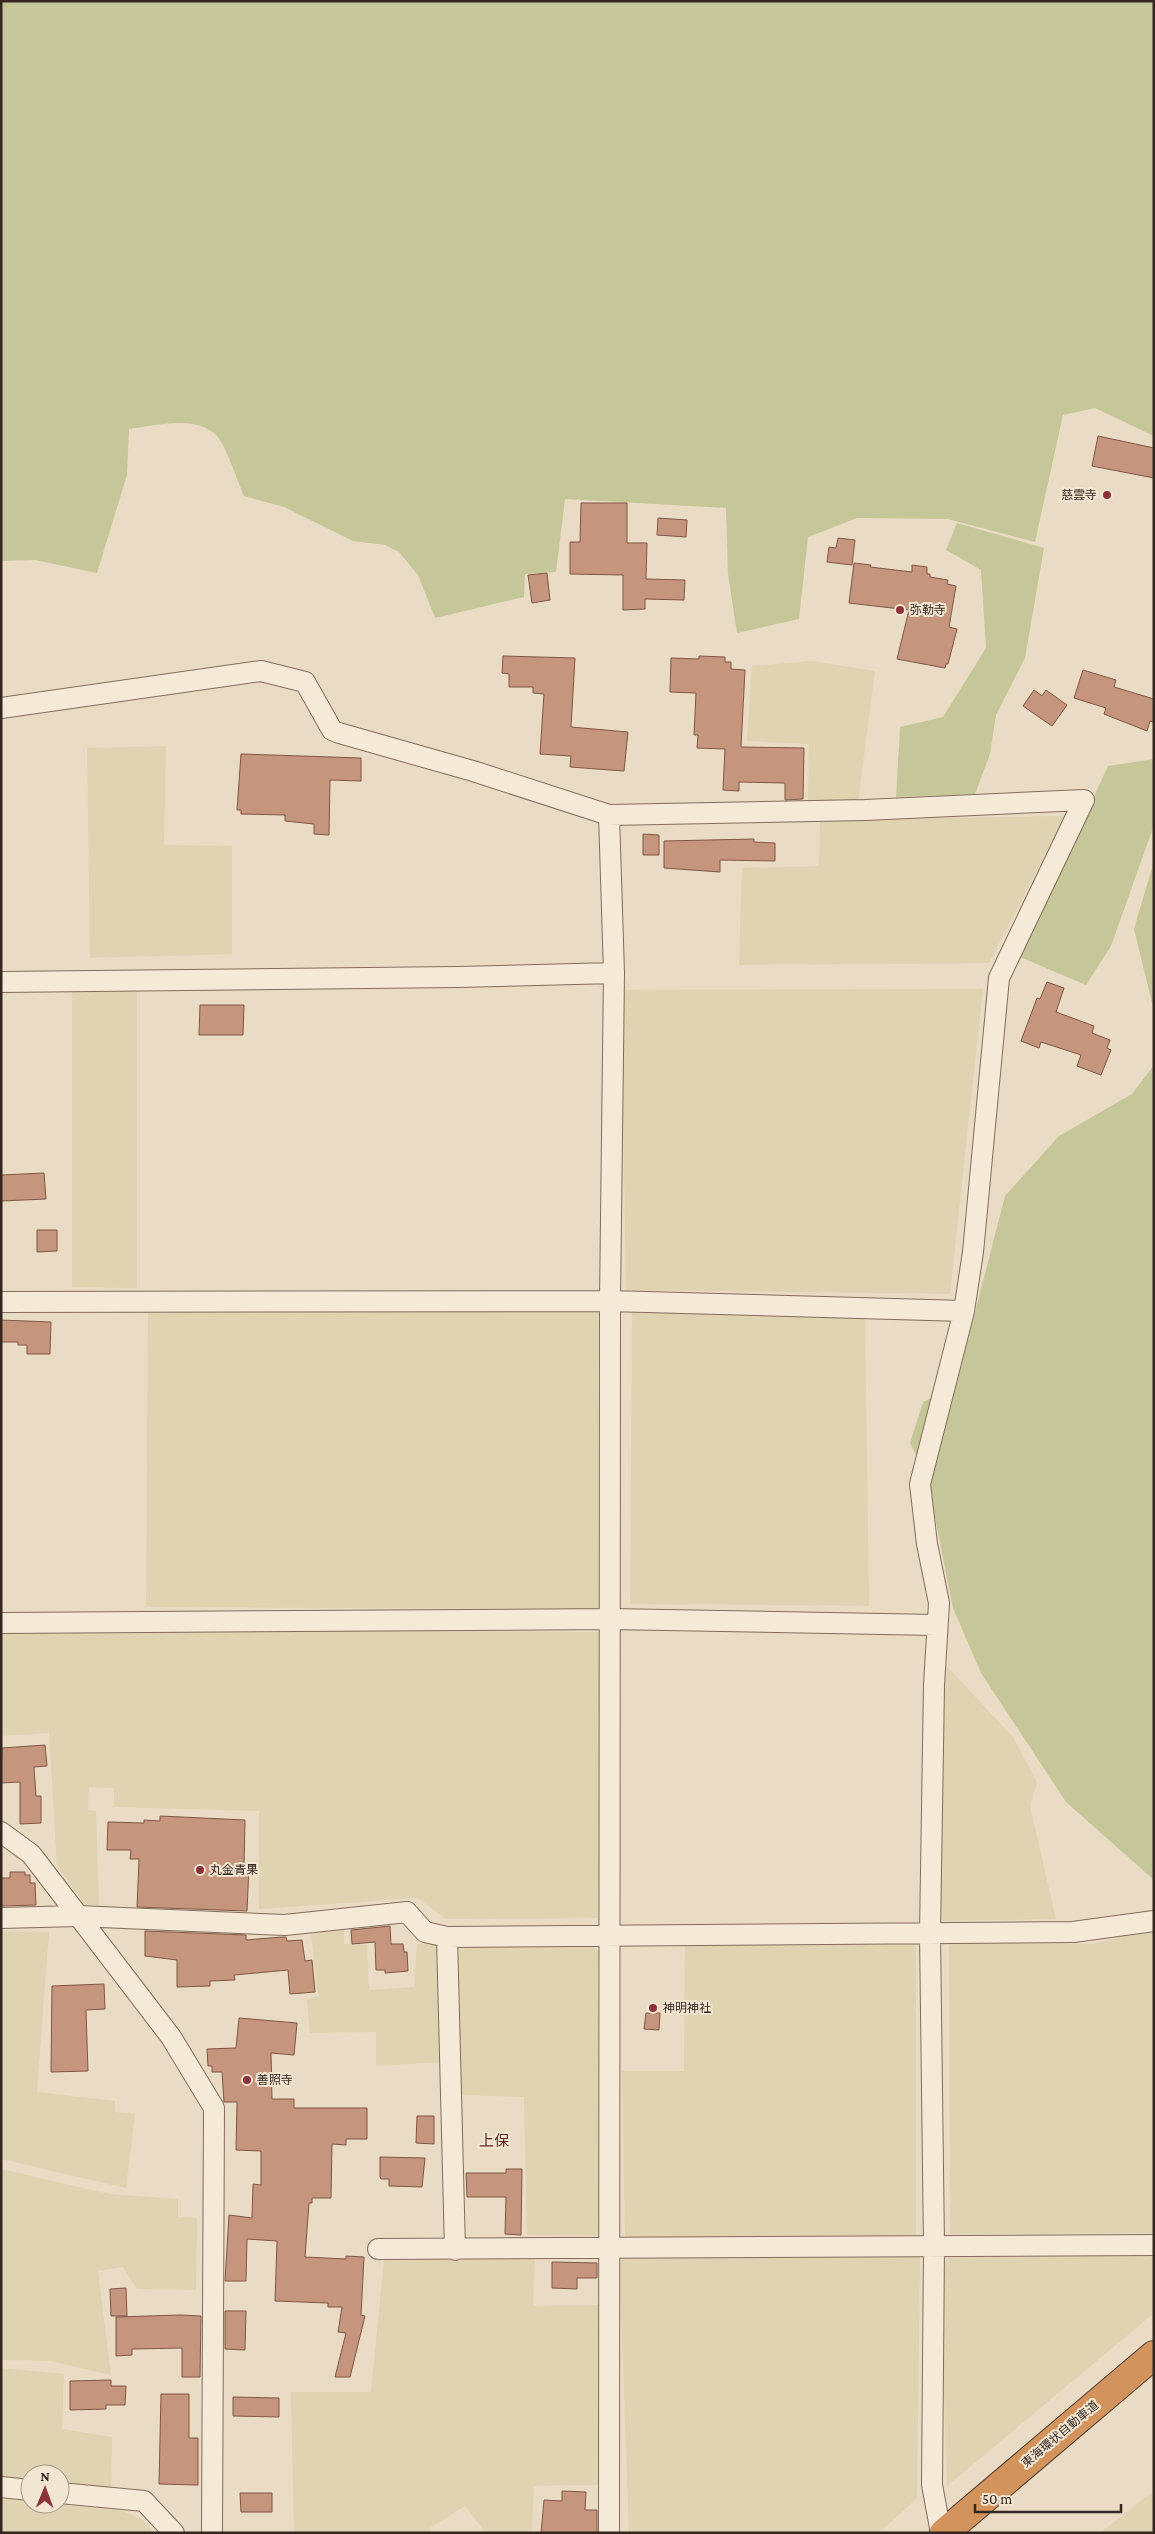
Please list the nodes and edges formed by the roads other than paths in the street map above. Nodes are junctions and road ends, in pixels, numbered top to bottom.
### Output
1 (1, 708) edge
2 (609, 814) junction
3 (614, 973) junction
4 (1, 982) edge
5 (610, 1300) junction
6 (1, 1302) edge
7 (964, 1311) junction
8 (610, 1618) junction
9 (1, 1623) edge
10 (936, 1625) junction
11 (1, 1832) edge
12 (78, 1916) junction
13 (1, 1918) edge
14 (1154, 1921) edge
15 (930, 1933) junction
16 (608, 1935) junction
17 (448, 1936) junction
18 (934, 2246) junction
19 (1154, 2246) edge
20 (610, 2247) junction
21 (378, 2249) dead end
22 (455, 2250) junction
23 (1154, 2355) edge
24 (1, 2487) edge
25 (20, 2489) edge
26 (70, 2494) edge
27 (174, 2533) edge
28 (212, 2533) edge
29 (609, 2533) edge
30 (943, 2533) edge

1 - 2 street
2 - 3 street
2 - 7 street
3 - 4 street
3 - 5 street
5 - 6 street
5 - 7 street
5 - 8 street
7 - 10 street
8 - 9 street
8 - 10 street
8 - 16 street
10 - 15 street
11 - 12 street
12 - 13 street
12 - 17 street
12 - 28 street
14 - 15 street
15 - 16 street
15 - 18 street
16 - 17 street
16 - 20 street
17 - 22 street
18 - 19 street
18 - 20 street
18 - 30 street
20 - 22 street
20 - 29 street
21 - 22 street
23 - 30 highway, 東海環状自動車道
24 - 25 street
26 - 27 street

